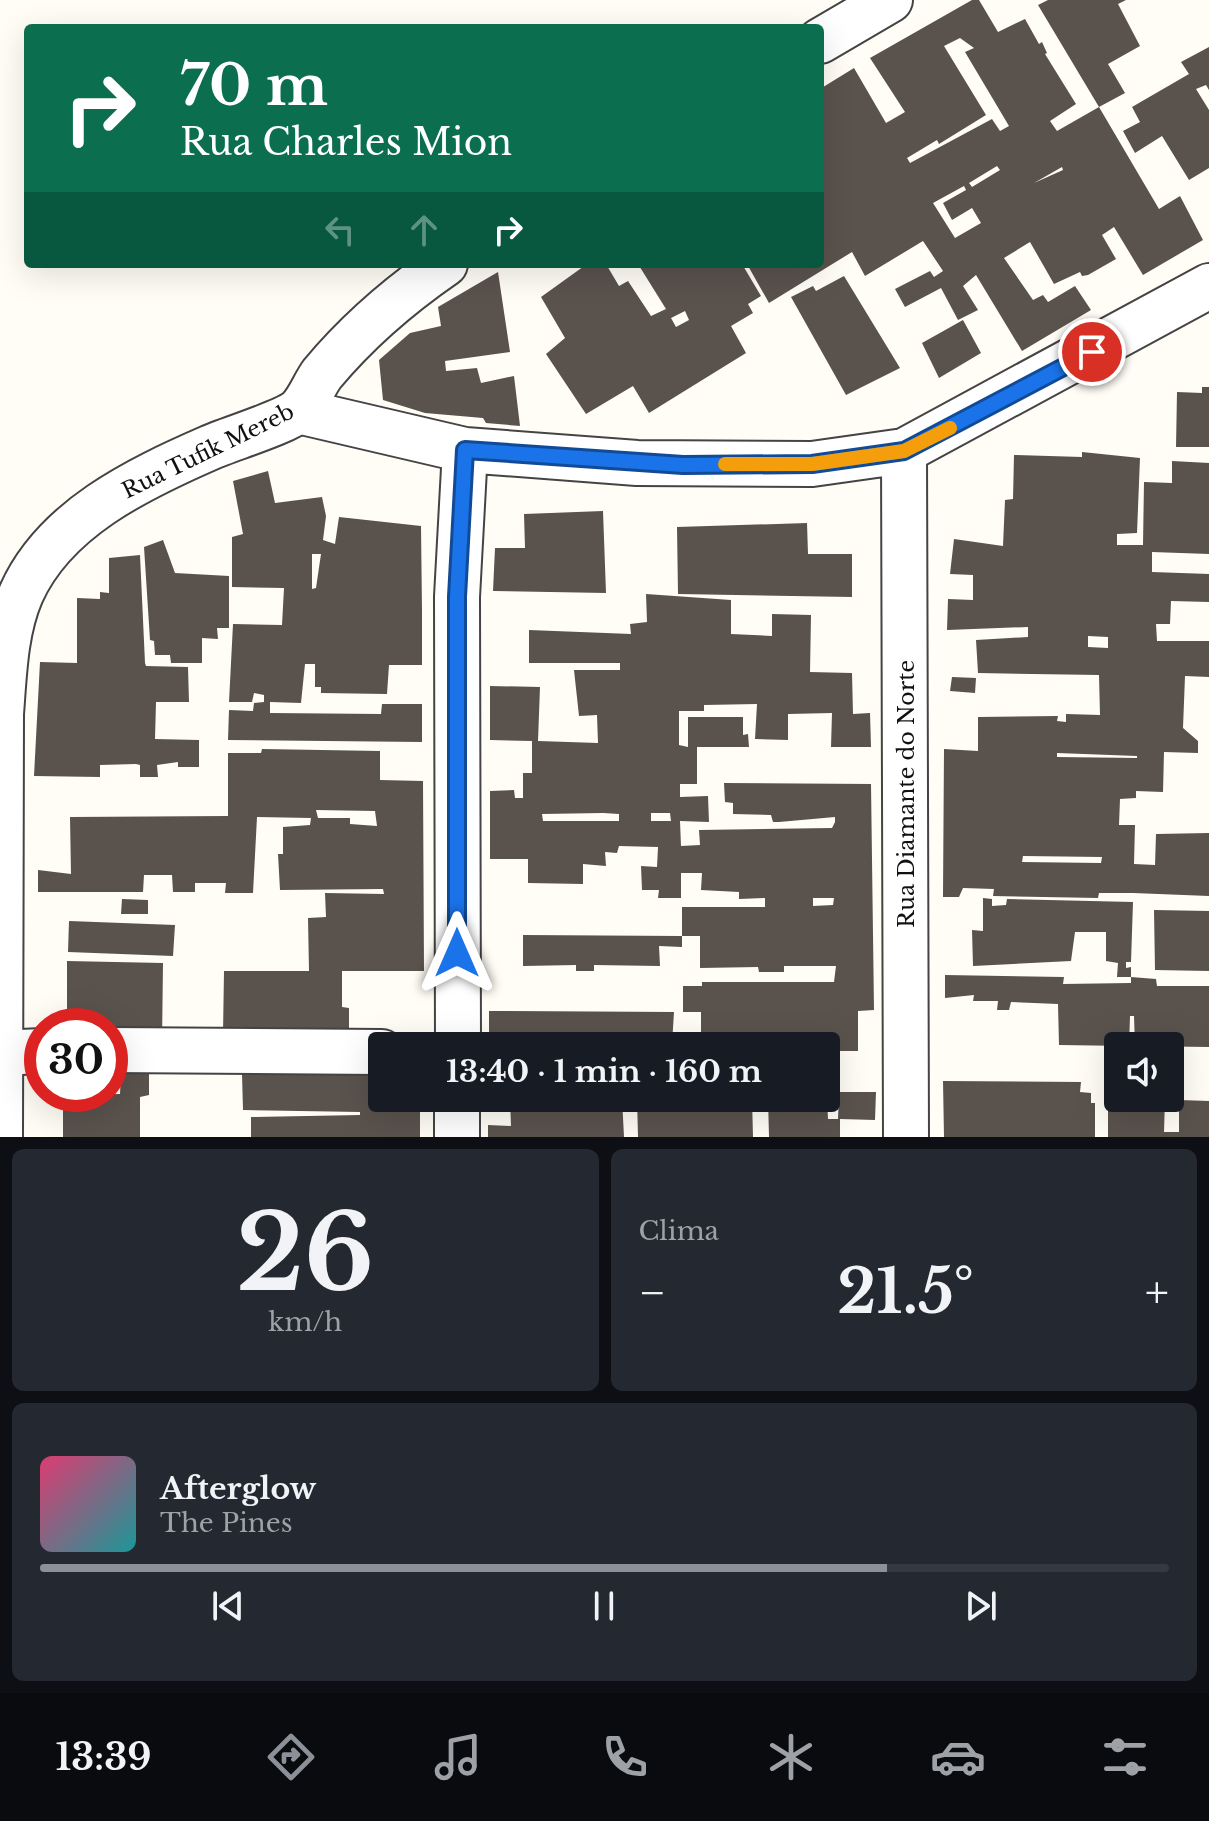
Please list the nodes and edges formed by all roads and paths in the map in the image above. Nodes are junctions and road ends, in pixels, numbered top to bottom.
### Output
1 (439, 268) edge
2 (1209, 286) edge
3 (298, 411) junction
4 (465, 450) junction
5 (904, 451) junction
6 (458, 1032) edge
7 (128, 1050) edge
8 (24, 1052) edge
9 (368, 1052) edge
10 (0, 1053) edge
11 (457, 1112) edge
12 (0, 1137) edge
13 (457, 1137) edge
14 (906, 1137) edge

1 - 3 street, Rua Tufik Mereb
2 - 5 street
3 - 4 street
3 - 10 street, Rua Tufik Mereb
4 - 5 street
4 - 6 street
5 - 14 street, Rua Diamante do Norte
7 - 9 street
8 - 10 street
10 - 12 street, Rua Tufik Mereb
11 - 13 street

